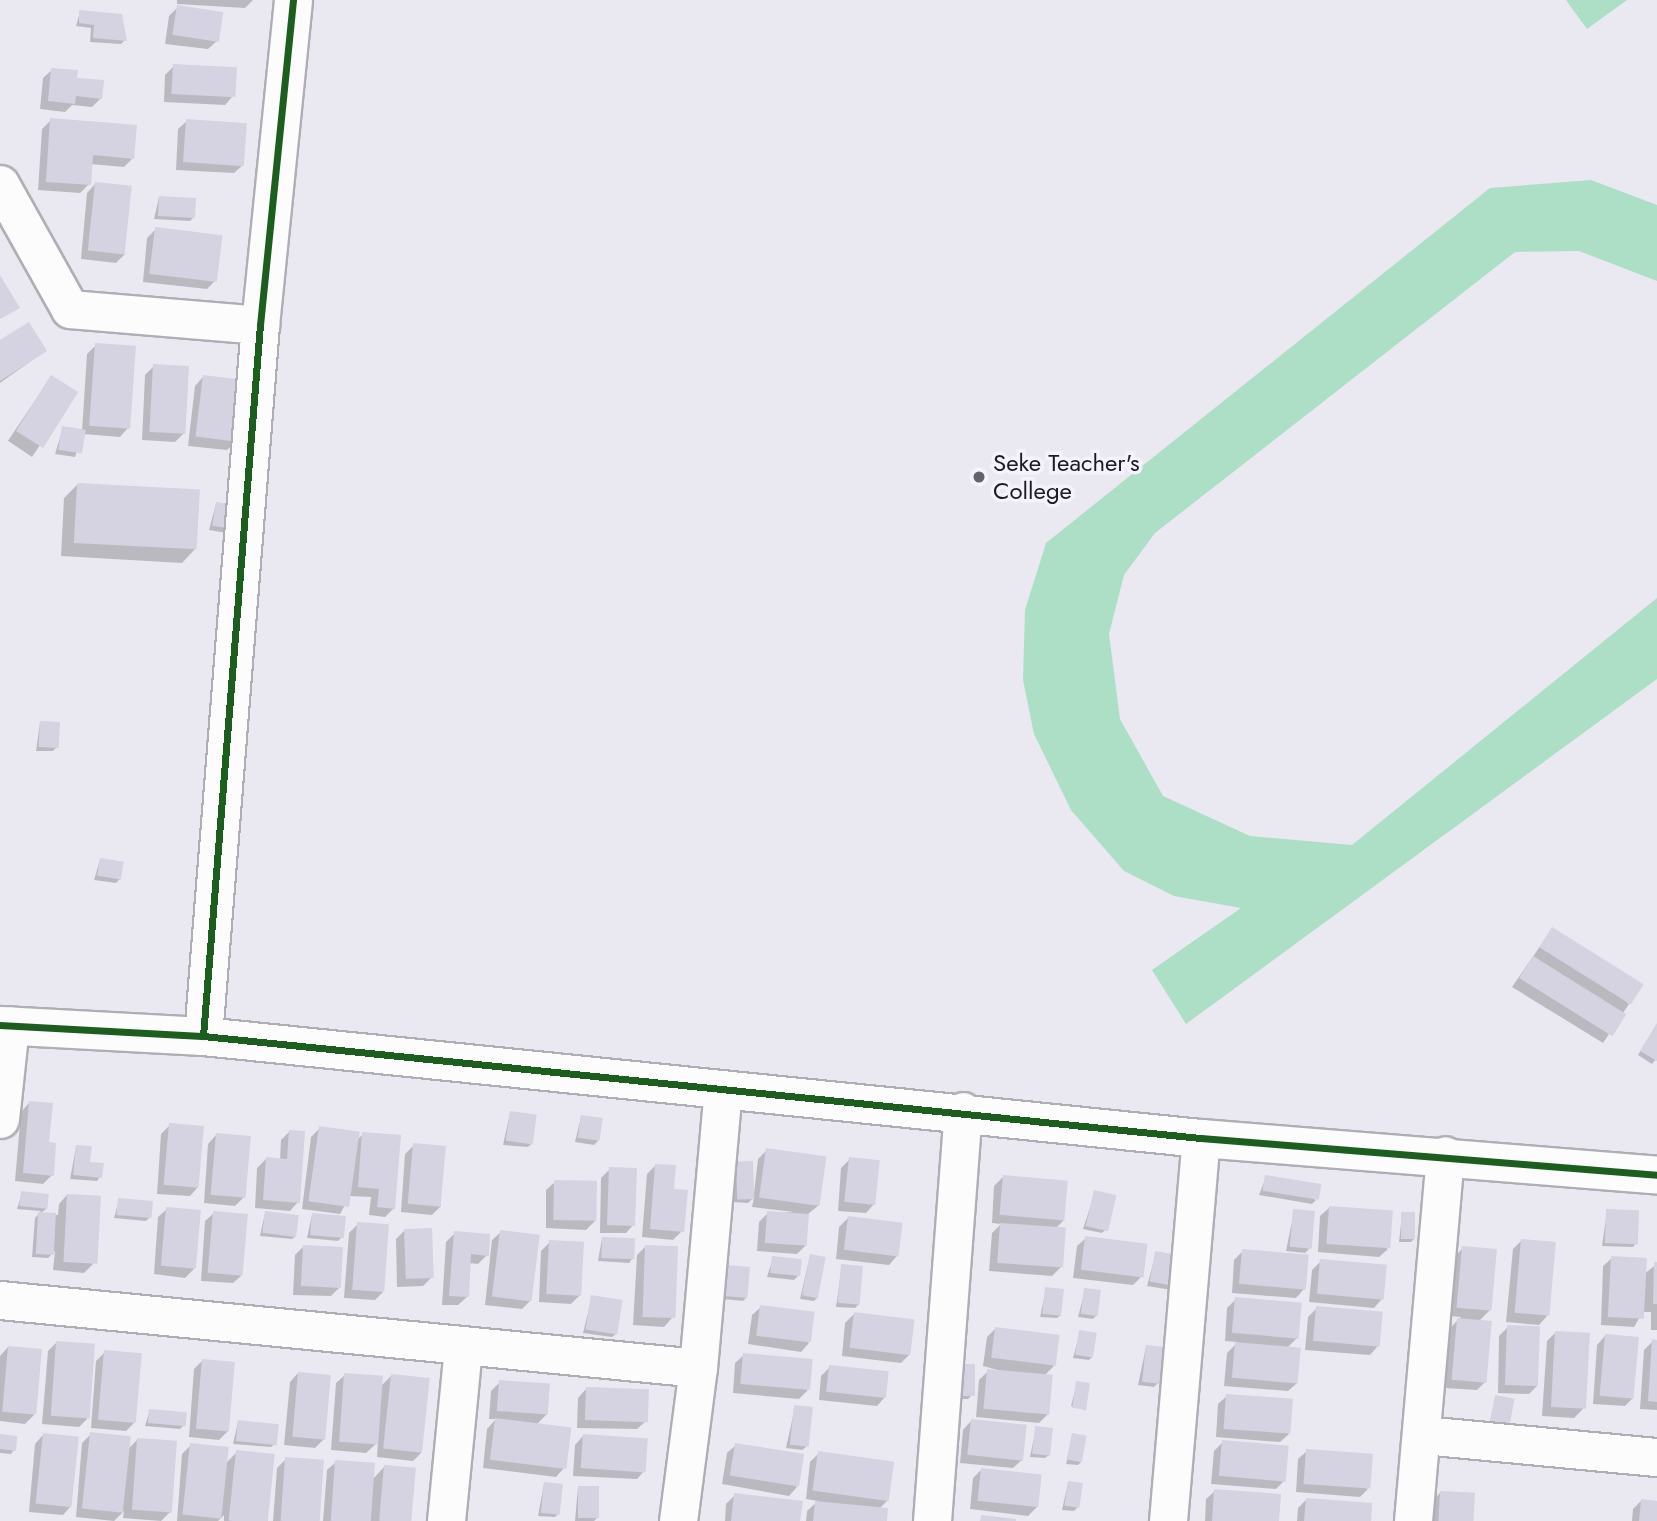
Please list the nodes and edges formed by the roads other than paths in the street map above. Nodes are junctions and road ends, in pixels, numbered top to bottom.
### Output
1 (293, 0) edge
2 (0, 184) edge
3 (260, 325) junction
4 (5, 1025) edge
5 (203, 1036) junction
6 (723, 1090) junction
7 (963, 1111) junction
8 (0, 1119) edge
9 (1201, 1138) junction
10 (1446, 1154) junction
11 (1657, 1175) edge
12 (0, 1300) edge
13 (463, 1347) junction
14 (698, 1368) junction
15 (1423, 1435) junction
16 (1657, 1457) edge
17 (446, 1521) edge
18 (678, 1521) edge
19 (932, 1521) edge
20 (1168, 1521) edge
21 (1413, 1521) edge

1 - 3 street
2 - 3 street
3 - 5 street
4 - 5 street
4 - 8 street
5 - 6 street
6 - 7 street
6 - 14 street
7 - 9 street
7 - 19 street
9 - 10 street
9 - 20 street
10 - 11 street
10 - 15 street
12 - 13 street
13 - 14 street
13 - 17 street
14 - 18 street
15 - 16 street
15 - 21 street

